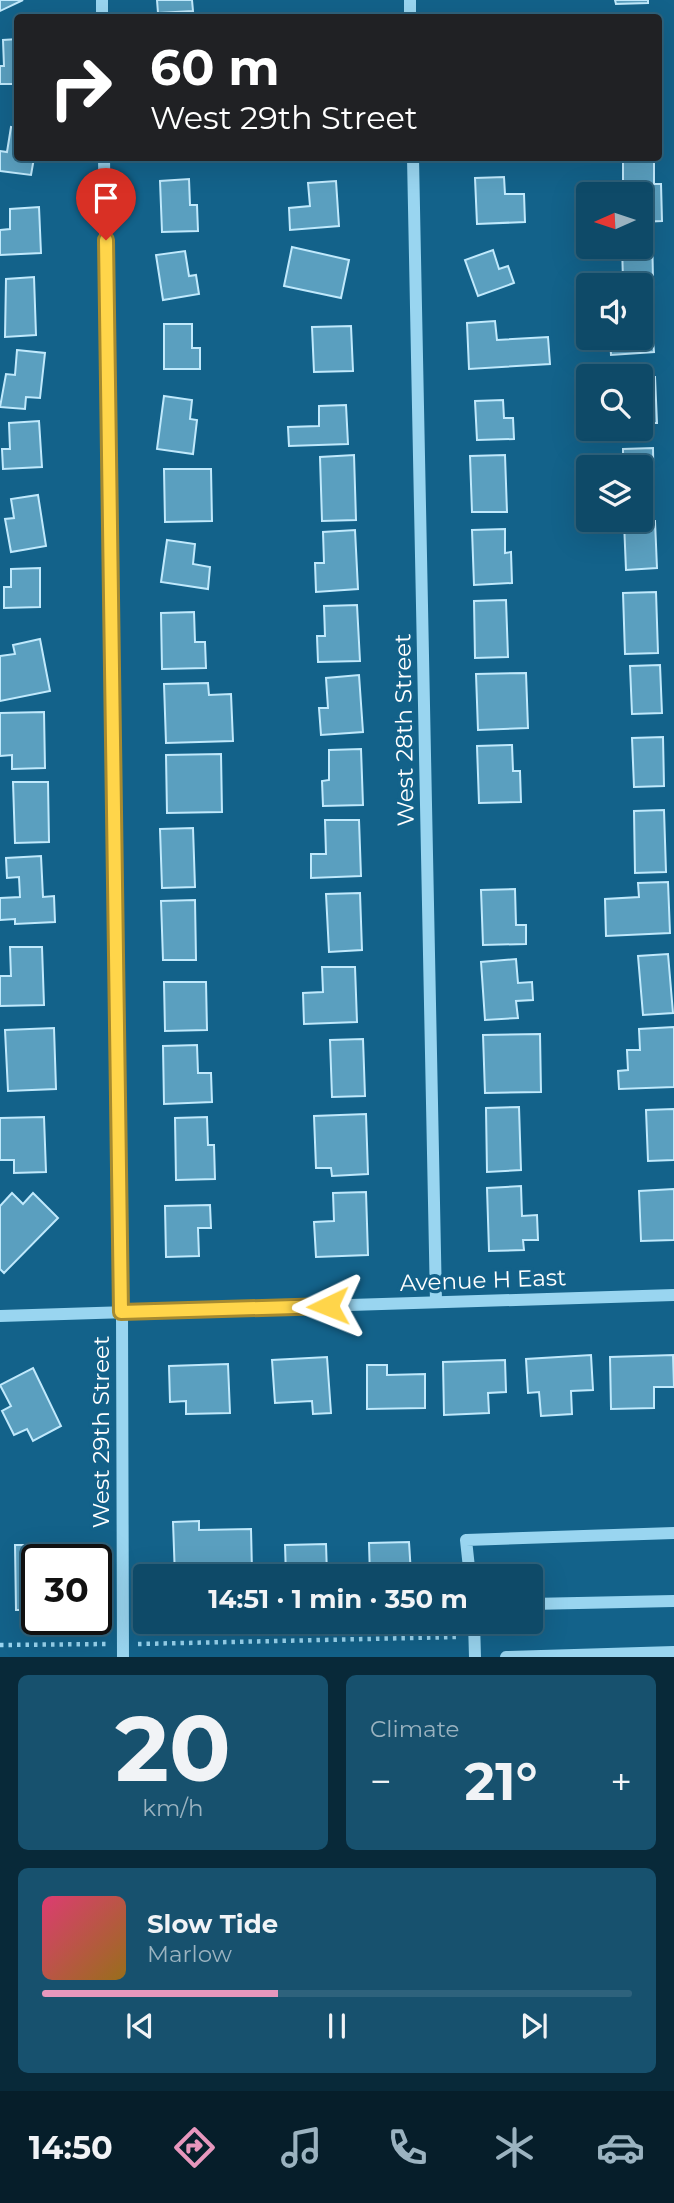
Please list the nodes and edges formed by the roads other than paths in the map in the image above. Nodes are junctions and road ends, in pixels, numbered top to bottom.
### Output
1 (104, 161) edge
2 (413, 161) edge
3 (674, 1295) edge
4 (436, 1302) junction
5 (121, 1312) junction
6 (0, 1316) edge
7 (674, 1533) edge
8 (469, 1564) edge
9 (674, 1601) edge
10 (543, 1604) edge
11 (474, 1634) edge
12 (123, 1650) edge
13 (674, 1652) edge
14 (475, 1657) edge
15 (506, 1657) edge
16 (536, 1657) edge

1 - 5 street, West 29th Street
2 - 4 street, West 28th Street
3 - 4 street, Avenue H East
4 - 5 street, Avenue H East
5 - 6 street, Avenue H East
5 - 12 street, West 29th Street
7 - 8 street
9 - 10 street
11 - 14 street
13 - 16 street
15 - 16 street

